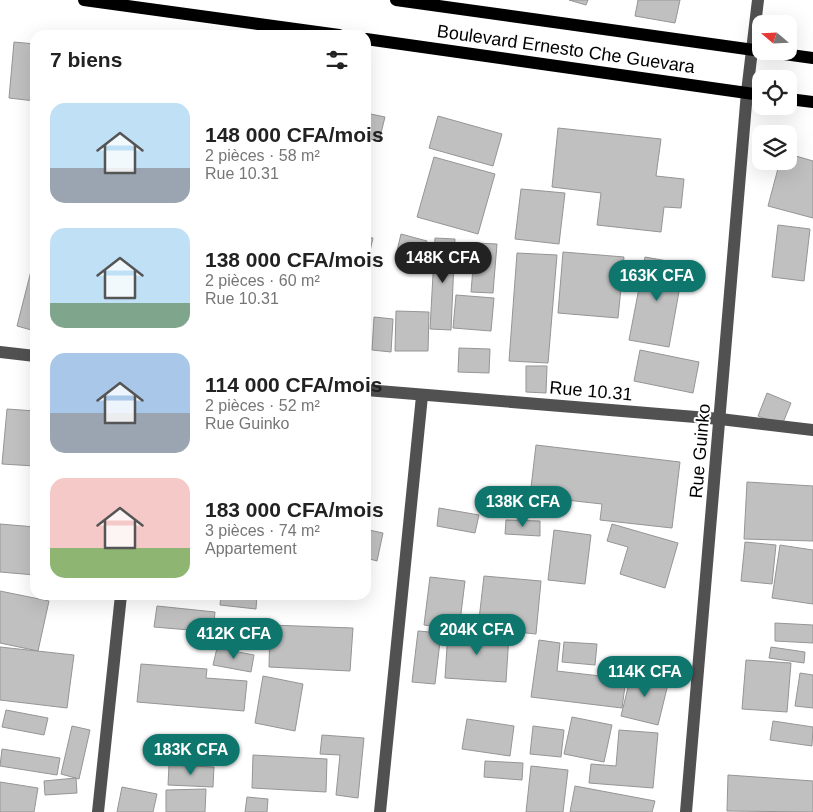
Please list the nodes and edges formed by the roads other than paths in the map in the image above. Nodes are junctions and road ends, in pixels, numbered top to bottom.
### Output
1 (84, 0) edge
2 (396, 0) edge
3 (758, 0) edge
4 (758, 15) edge
5 (303, 30) edge
6 (371, 40) edge
7 (752, 50) edge
8 (798, 56) edge
9 (813, 58) edge
10 (756, 60) edge
11 (747, 92) junction
12 (752, 93) edge
13 (797, 99) edge
14 (813, 102) edge
15 (0, 352) edge
16 (30, 355) edge
17 (371, 391) edge
18 (422, 396) junction
19 (720, 419) junction
20 (813, 430) edge
21 (120, 600) edge
22 (98, 812) edge
23 (380, 812) edge
24 (686, 812) edge

1 - 5 main road
2 - 7 main road, Boulevard Ernesto Che Guevara
3 - 4 street, Rue Guinko
6 - 11 main road, Boulevard Ernesto Che Guevara
8 - 9 main road, Boulevard Ernesto Che Guevara
10 - 11 street, Rue Guinko
11 - 12 main road, Boulevard Ernesto Che Guevara
11 - 19 street, Rue Guinko
13 - 14 main road
15 - 16 street
17 - 18 street, Rue 10.31
18 - 19 street, Rue 10.31
18 - 23 street
19 - 20 street, Rue 10.31
19 - 24 street, Rue Guinko
21 - 22 street

